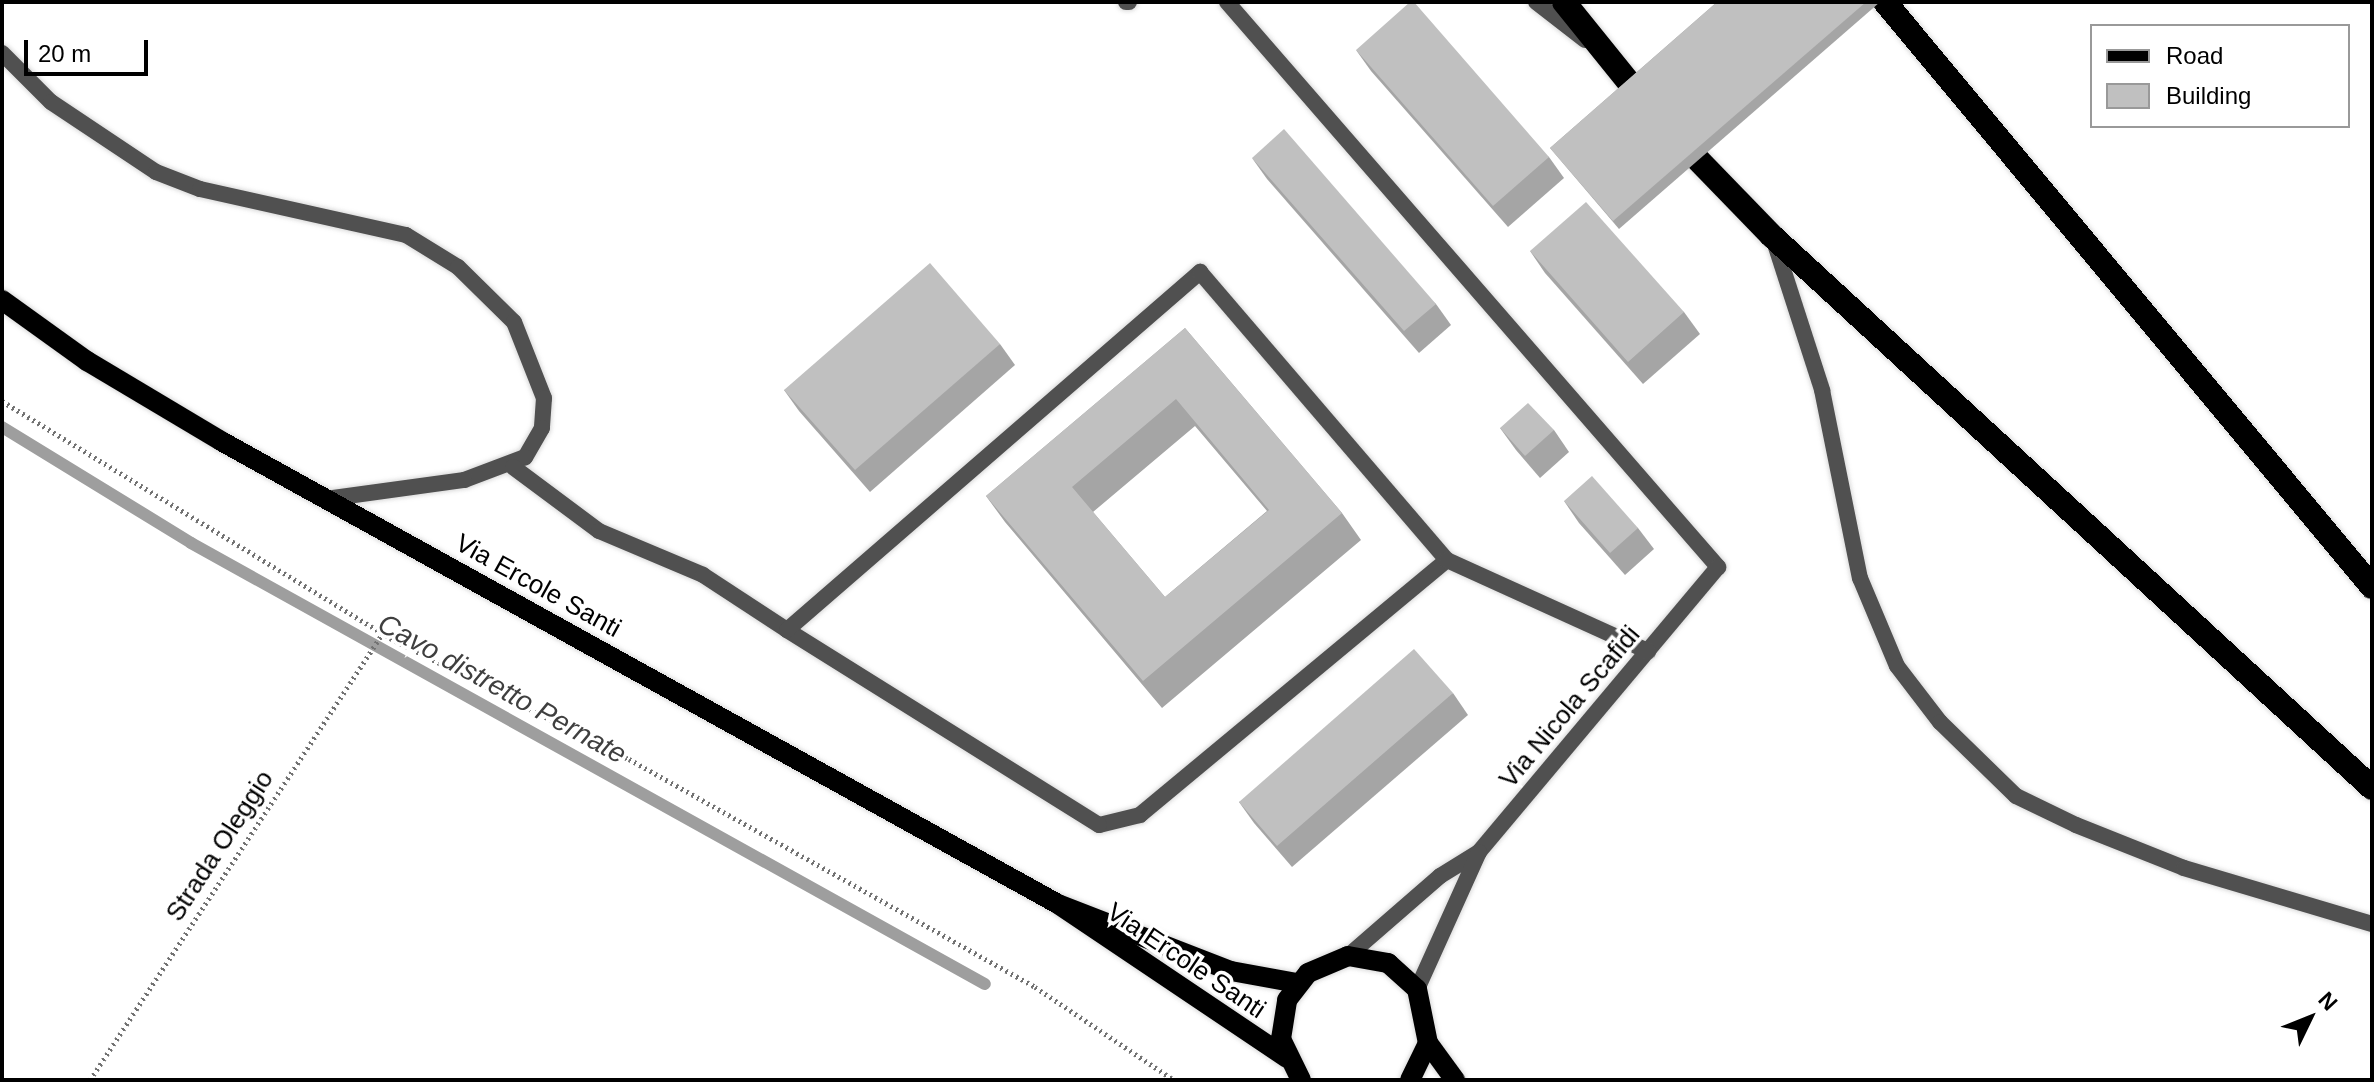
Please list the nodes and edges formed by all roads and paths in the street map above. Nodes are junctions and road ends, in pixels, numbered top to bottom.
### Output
1 (1227, 2) edge
2 (1536, 2) edge
3 (1564, 2) edge
4 (1885, 2) edge
5 (1600, 52) junction
6 (2, 53) edge
7 (1772, 236) junction
8 (2, 300) edge
9 (2, 401) edge
10 (513, 467) junction
11 (326, 499) junction
12 (1447, 560) junction
13 (2372, 587) edge
14 (787, 630) junction
15 (382, 634) junction
16 (1648, 651) junction
17 (2372, 788) edge
18 (1479, 852) junction
19 (1058, 904) junction
20 (2372, 924) edge
21 (1348, 956) junction
22 (1297, 983) junction
23 (1417, 989) junction
24 (1428, 1043) junction
25 (1287, 1058) junction
26 (90, 1080) edge
27 (1174, 1080) edge
28 (1301, 1080) edge
29 (1410, 1080) edge
30 (1455, 1080) edge

1 - 16 lane, Via Nicola Scafidi
2 - 5 lane
3 - 5 highway
4 - 13 highway
5 - 7 highway
6 - 10 lane
7 - 17 highway
7 - 20 lane
8 - 11 main road, Via Ercole Santi
9 - 15 path
10 - 11 lane
10 - 14 lane
11 - 19 main road, Via Ercole Santi
12 - 14 lane
12 - 14 lane
12 - 16 lane
15 - 26 path, Strada Oleggio
15 - 27 path
16 - 18 lane, Via Nicola Scafidi
18 - 21 lane, Via Nicola Scafidi
18 - 23 lane, Via Nicola Scafidi
19 - 22 main road, Via Ercole Santi
19 - 25 main road, Via Ercole Santi
21 - 22 main road
21 - 23 main road
22 - 25 main road
23 - 24 main road
24 - 29 main road
24 - 30 main road
25 - 28 main road

